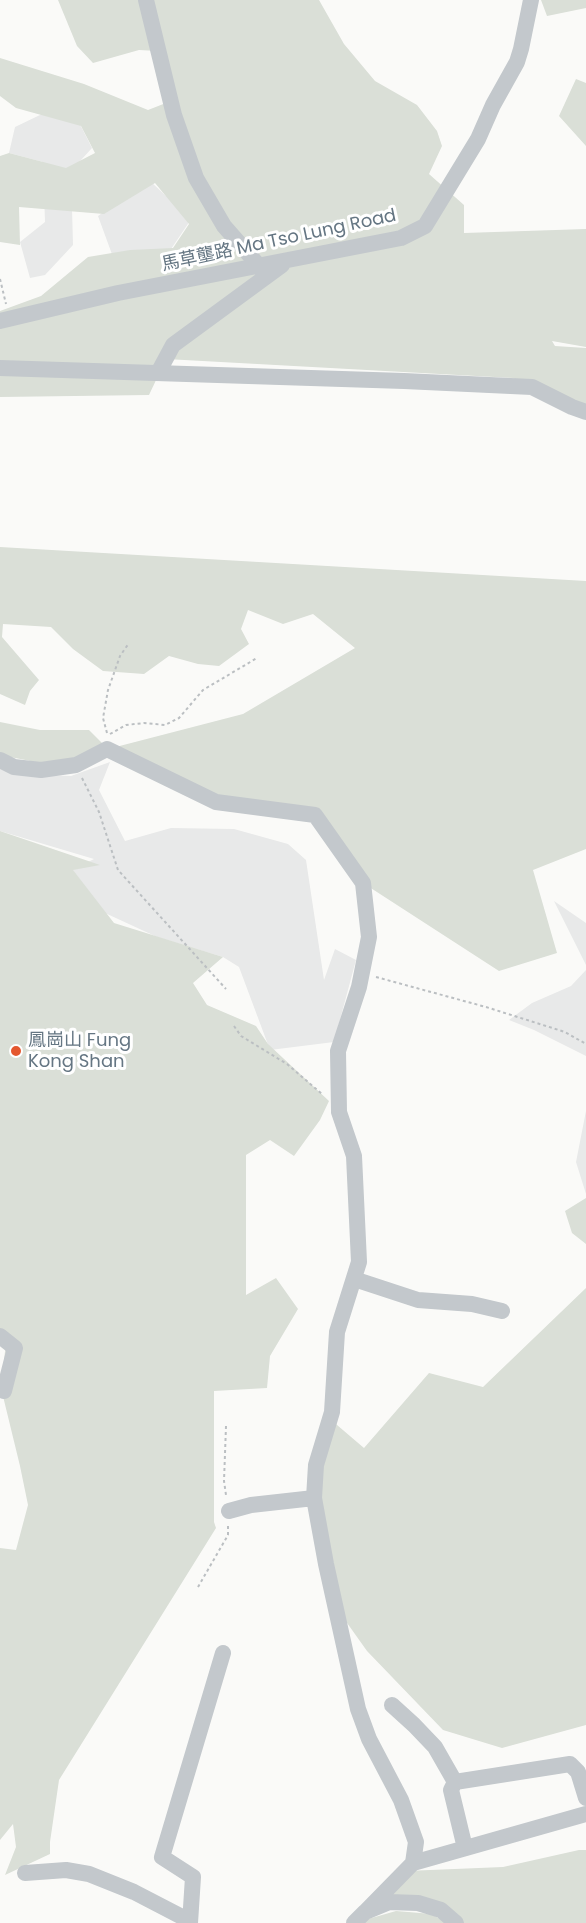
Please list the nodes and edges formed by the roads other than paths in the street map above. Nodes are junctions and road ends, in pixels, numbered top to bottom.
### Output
1 (146, 0) edge
2 (531, 0) edge
3 (288, 261) junction
4 (260, 266) junction
5 (5, 320) edge
6 (0, 368) edge
7 (158, 373) junction
8 (586, 412) edge
9 (0, 760) edge
10 (354, 1280) junction
11 (502, 1311) dead end
12 (0, 1336) edge
13 (4, 1391) dead end
14 (314, 1498) junction
15 (229, 1511) road end
16 (223, 1653) dead end
17 (392, 1705) dead end
18 (455, 1782) junction
19 (586, 1798) edge
20 (586, 1814) edge
21 (465, 1848) junction
22 (414, 1863) junction
23 (25, 1873) dead end
24 (360, 1918) edge
25 (190, 1922) edge
26 (456, 1923) edge

1 - 4 street
2 - 3 street, 馬草壟路 Ma Tso Lung Road
3 - 4 street, 馬草壟路 Ma Tso Lung Road
3 - 7 street
4 - 5 street, 馬草壟路 Ma Tso Lung Road
6 - 7 street
7 - 8 street
9 - 10 street
10 - 11 street
10 - 14 street
12 - 13 street
14 - 15 street
14 - 22 street
16 - 25 street
17 - 18 street
18 - 19 street
18 - 21 street
20 - 21 street
21 - 22 street
22 - 24 street
23 - 25 street
24 - 26 street

